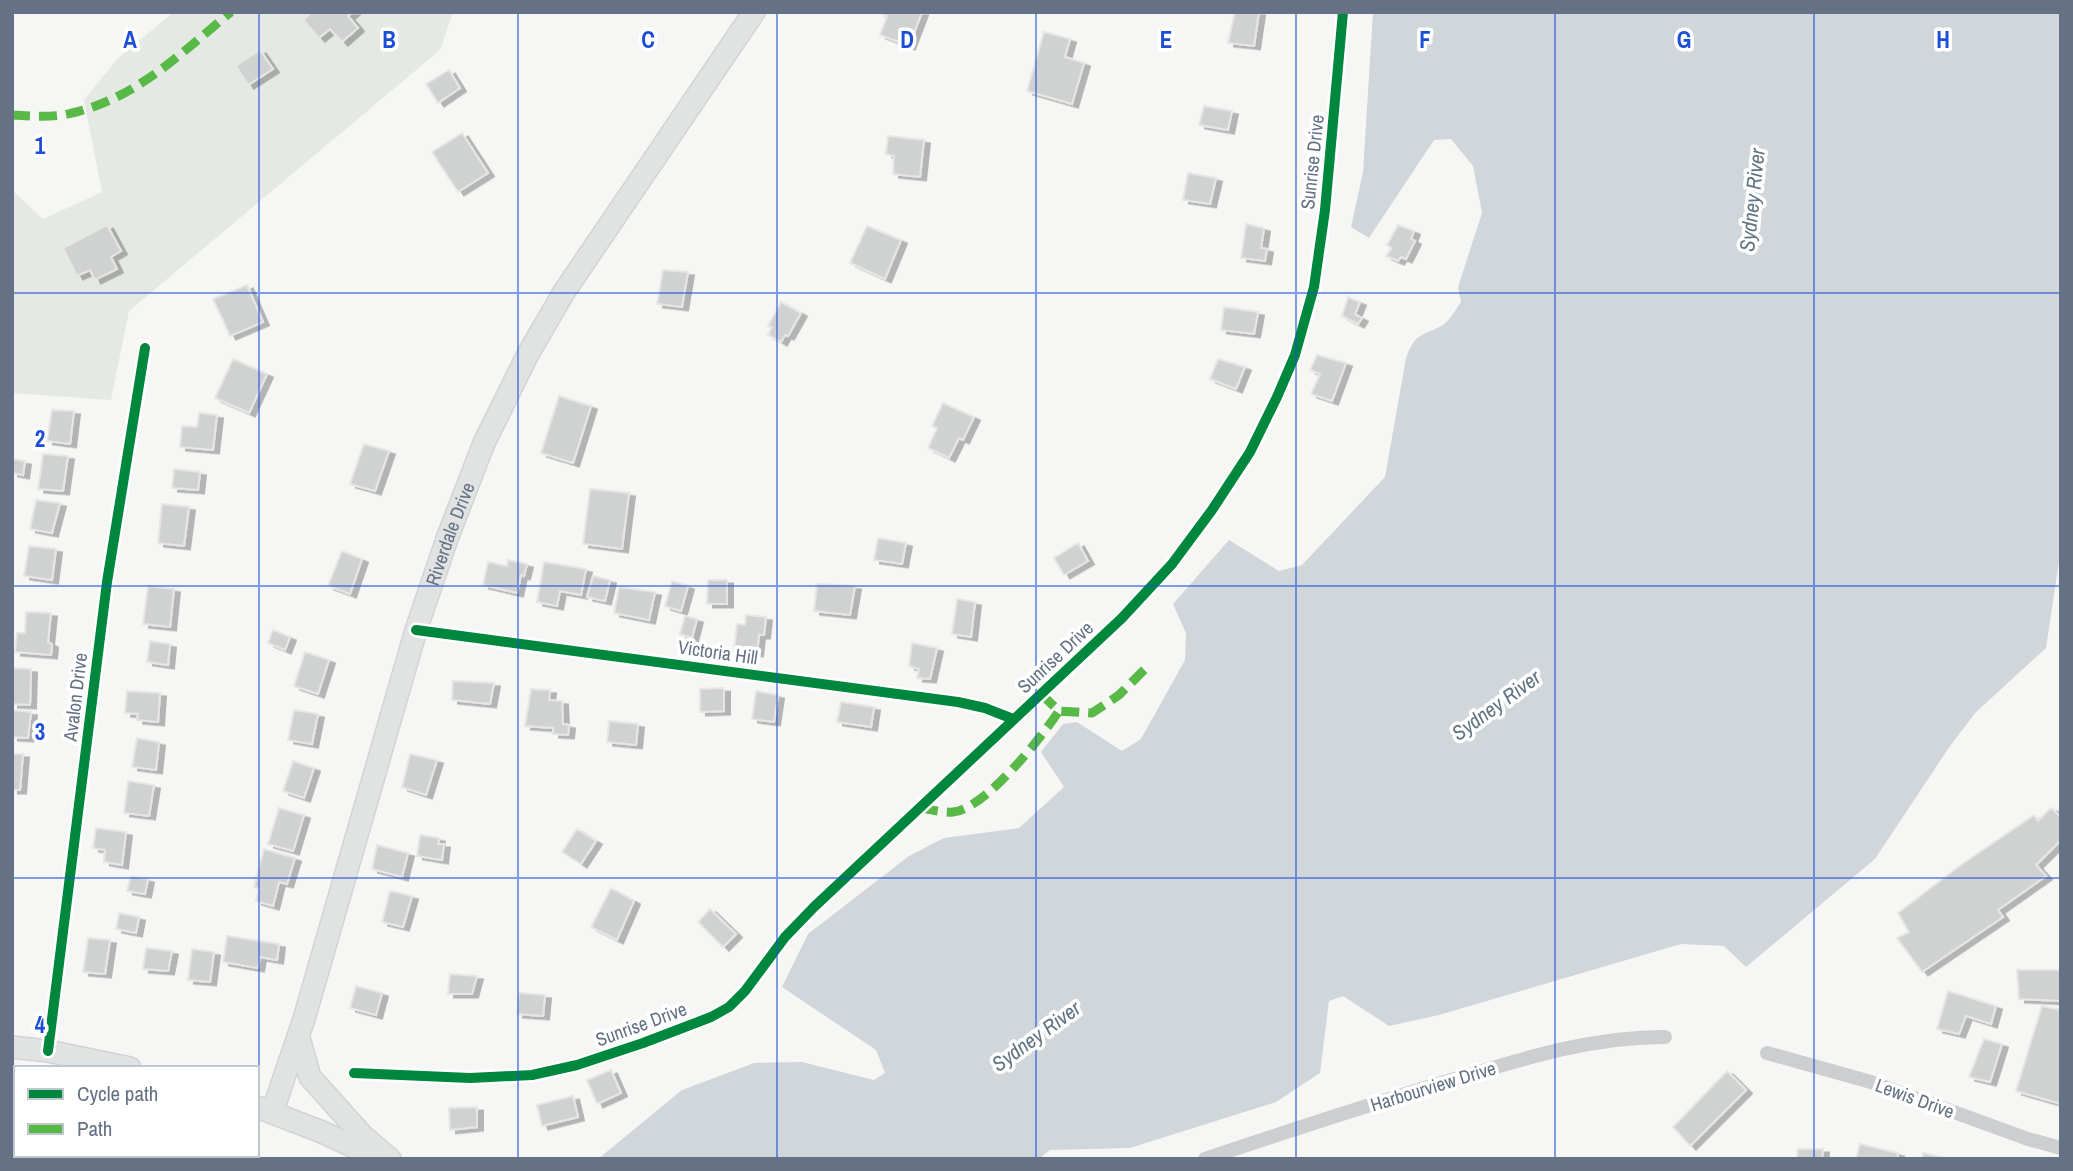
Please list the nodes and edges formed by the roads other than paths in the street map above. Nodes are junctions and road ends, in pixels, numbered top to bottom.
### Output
1 (754, 12) edge
2 (1343, 12) edge
3 (145, 348) dead end
4 (415, 630) junction
5 (1013, 719) junction
6 (299, 1036) junction
7 (1665, 1037) dead end
8 (12, 1047) edge
9 (48, 1051) junction
10 (1767, 1052) dead end
11 (120, 1066) edge
12 (354, 1073) dead end
13 (265, 1110) edge
14 (2061, 1147) edge
15 (379, 1159) edge
16 (390, 1159) edge
17 (1205, 1159) edge

1 - 4 main road, Riverdale Drive
2 - 5 street, Sunrise Drive
3 - 9 street, Avalon Drive
4 - 5 street, Victoria Hill
4 - 6 main road, Riverdale Drive
5 - 12 street, Sunrise Drive
6 - 13 main road, Riverdale Drive
6 - 16 main road
7 - 17 street, Harbourview Drive
8 - 9 main road
9 - 11 main road
10 - 14 street, Lewis Drive
13 - 15 main road

